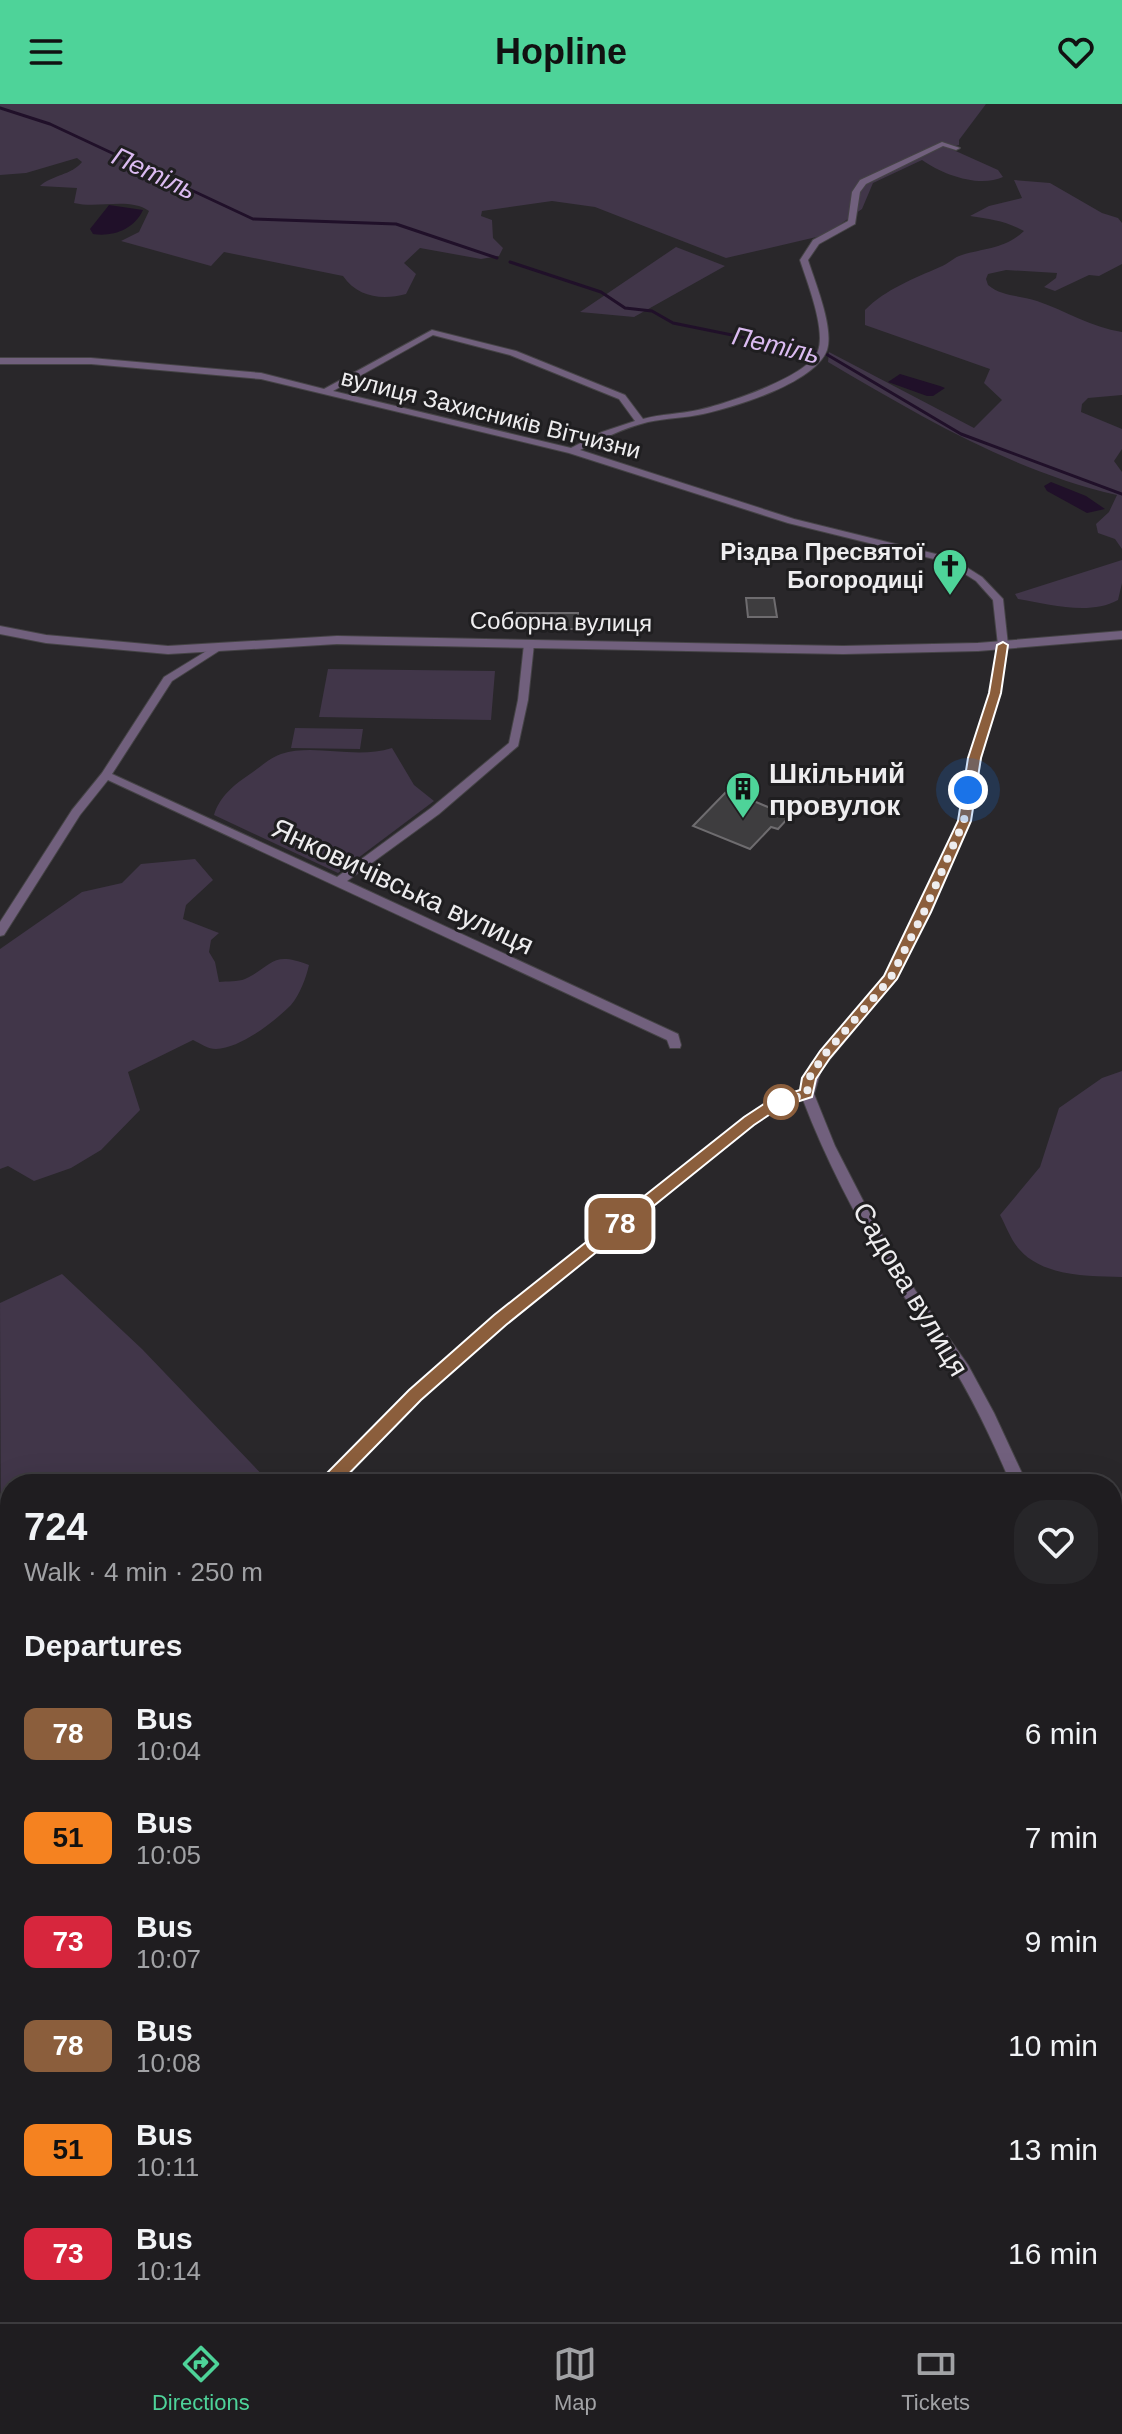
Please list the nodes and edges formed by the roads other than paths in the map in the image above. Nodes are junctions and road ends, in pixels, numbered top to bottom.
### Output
1 (956, 148) dead end
2 (0, 361) edge
3 (324, 392) junction
4 (640, 421) junction
5 (572, 451) junction
6 (0, 630) edge
7 (1122, 635) edge
8 (529, 644) junction
9 (1003, 645) junction
10 (217, 649) junction
11 (106, 775) junction
12 (338, 882) junction
13 (0, 932) edge
14 (675, 1045) dead end
15 (807, 1094) junction
16 (337, 1474) edge
17 (1015, 1474) edge

1 - 4 street
2 - 3 street, вулиця Захисників Вітчизни
3 - 4 street
3 - 5 street, вулиця Захисників Вітчизни
4 - 5 street
5 - 9 street, вулиця Захисників Вітчизни
6 - 10 street, Соборна вулиця
7 - 9 street, Соборна вулиця
8 - 9 street, Соборна вулиця
8 - 10 street, Соборна вулиця
8 - 12 street
9 - 15 street, вулиця Захисників Вітчизни
10 - 11 street
11 - 12 street, Янковичівська вулиця
11 - 13 street
12 - 14 street, Янковичівська вулиця
15 - 16 street
15 - 17 street, Садова вулиця

